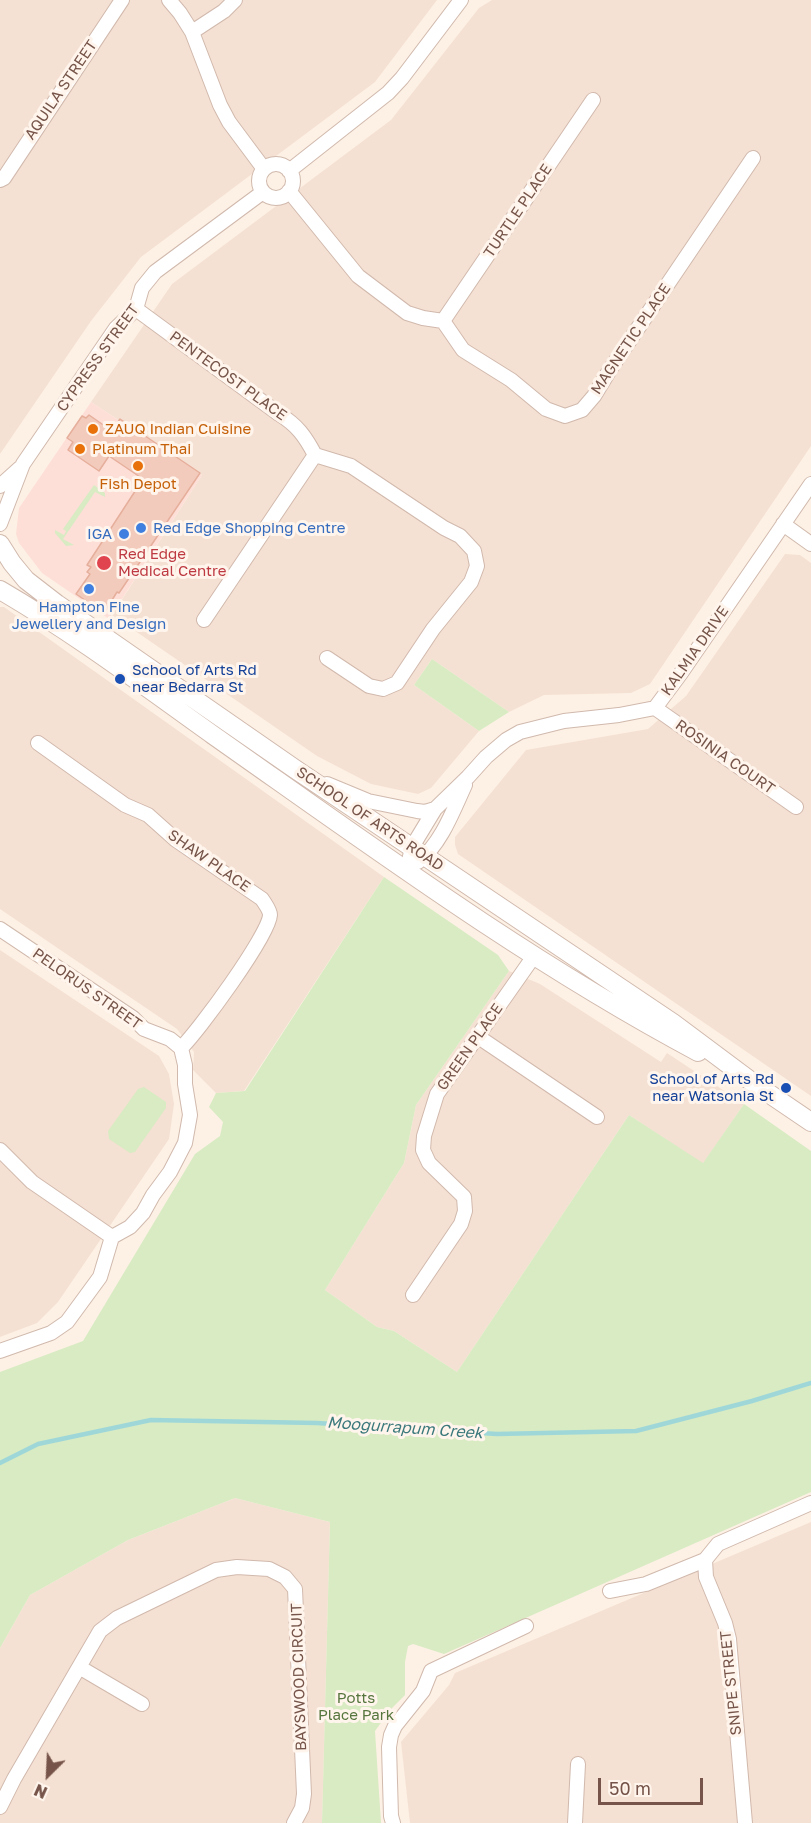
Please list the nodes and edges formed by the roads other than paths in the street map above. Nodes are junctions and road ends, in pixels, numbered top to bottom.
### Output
1 (122, 0) edge
2 (169, 0) edge
3 (235, 0) edge
4 (461, 0) edge
5 (192, 32) junction
6 (593, 100) dead end
7 (753, 158) dead end
8 (264, 169) junction
9 (289, 171) junction
10 (0, 180) edge
11 (290, 191) junction
12 (263, 192) junction
13 (136, 309) junction
14 (443, 321) junction
15 (315, 455) junction
16 (23, 464) junction
17 (811, 483) edge
18 (0, 486) edge
19 (0, 524) edge
20 (783, 524) junction
21 (0, 544) edge
22 (811, 544) edge
23 (0, 590) edge
24 (204, 620) dead end
25 (327, 658) dead end
26 (655, 708) junction
27 (38, 743) dead end
28 (295, 769) junction
29 (468, 777) junction
30 (796, 807) dead end
31 (435, 809) junction
32 (419, 851) junction
33 (407, 871) junction
34 (0, 929) edge
35 (534, 956) junction
36 (477, 1036) junction
37 (181, 1048) junction
38 (752, 1082) junction
39 (597, 1118) dead end
40 (811, 1122) edge
41 (0, 1150) edge
42 (112, 1237) junction
43 (413, 1295) dead end
44 (0, 1351) edge
45 (811, 1503) edge
46 (705, 1560) junction
47 (610, 1591) dead end
48 (526, 1626) dead end
49 (79, 1667) junction
50 (142, 1704) dead end
51 (578, 1764) dead end
52 (0, 1808) edge
53 (294, 1823) edge
54 (393, 1823) edge
55 (575, 1823) edge
56 (745, 1823) edge

1 - 10 street, AQUILA STREET
2 - 5 street
3 - 5 street
4 - 9 street
5 - 8 street
6 - 14 street, TURTLE PLACE
7 - 14 street, MAGNETIC PLACE
8 - 9 street
8 - 12 street
9 - 11 street
11 - 12 street
11 - 14 street
12 - 13 street, CYPRESS STREET
13 - 15 street, PENTECOST PLACE
13 - 16 street, CYPRESS STREET
15 - 24 street
15 - 25 street
16 - 18 street, CYPRESS STREET
16 - 19 street, CYPRESS STREET
17 - 20 street, KALMIA DRIVE
20 - 22 street
20 - 26 street, KALMIA DRIVE
21 - 28 street, SCHOOL OF ARTS ROAD
23 - 33 street, SCHOOL OF ARTS ROAD
26 - 29 street, KALMIA DRIVE
26 - 30 street, ROSINIA COURT
27 - 37 street, SHAW PLACE
28 - 31 street
28 - 32 street, SCHOOL OF ARTS ROAD
29 - 31 street, KALMIA DRIVE
29 - 32 street, KALMIA DRIVE
31 - 32 street, KALMIA DRIVE
32 - 33 street, KALMIA DRIVE
32 - 38 street, SCHOOL OF ARTS ROAD
33 - 35 street, SCHOOL OF ARTS ROAD
34 - 37 street, PELORUS STREET
35 - 36 street, GREEN PLACE
35 - 38 street, SCHOOL OF ARTS ROAD
36 - 39 street
36 - 43 street, GREEN PLACE
37 - 42 street
38 - 40 street, SCHOOL OF ARTS ROAD
41 - 42 street
42 - 44 street
45 - 46 street
46 - 47 street
46 - 56 street, SNIPE STREET
48 - 54 street
49 - 50 street
49 - 52 street, BAYSWOOD CIRCUIT
49 - 53 street, BAYSWOOD CIRCUIT
51 - 55 street

